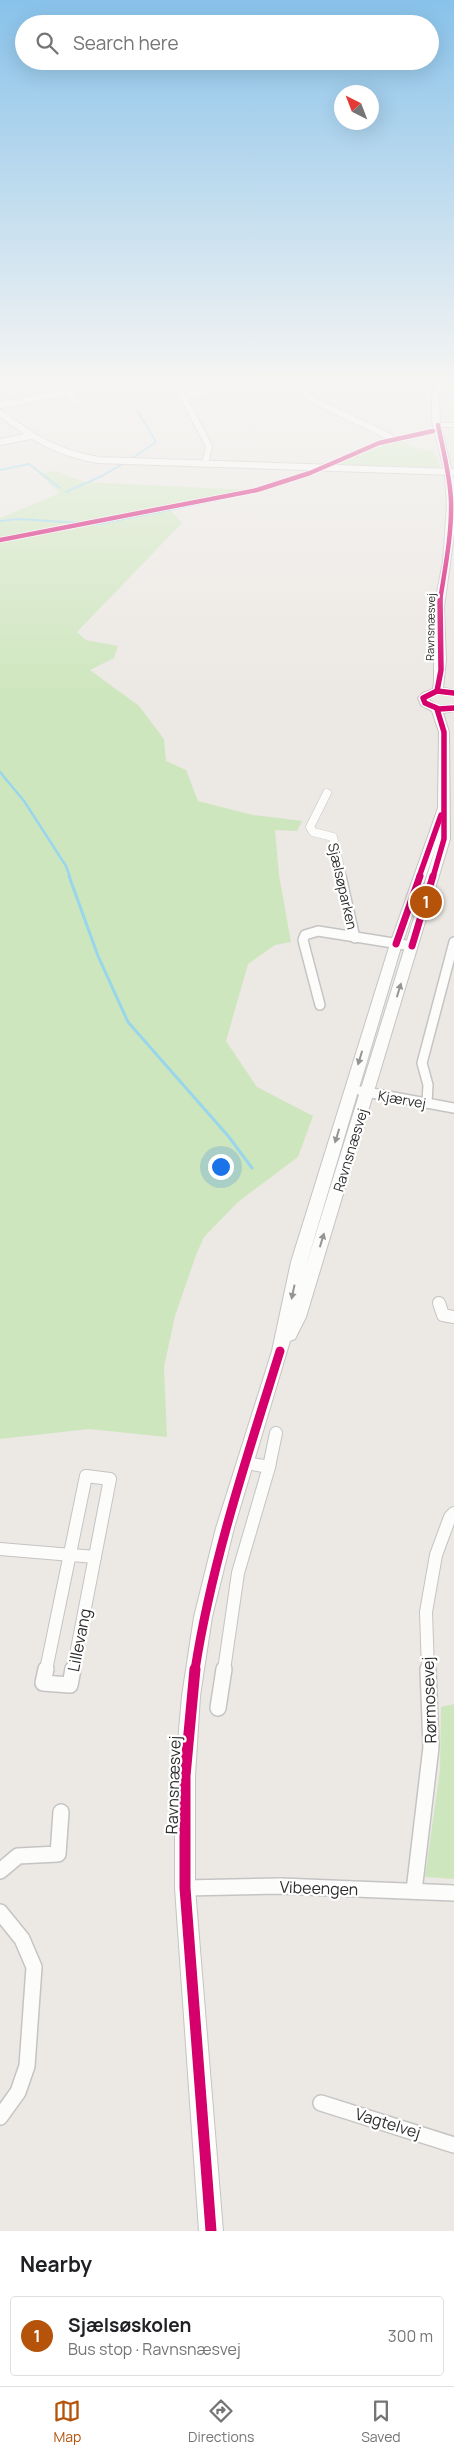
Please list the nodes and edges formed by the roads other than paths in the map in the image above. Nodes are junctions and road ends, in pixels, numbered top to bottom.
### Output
1 (451, 486) edge
2 (454, 542) edge
3 (447, 563) junction
4 (441, 670) junction
5 (437, 691) junction
6 (451, 692) edge
7 (437, 709) junction
8 (452, 709) edge
9 (444, 732) junction
10 (327, 793) dead end
11 (445, 806) junction
12 (355, 938) junction
13 (454, 942) edge
14 (396, 944) junction
15 (412, 946) junction
16 (320, 1005) dead end
17 (351, 1089) junction
18 (368, 1093) junction
19 (427, 1103) junction
20 (454, 1108) edge
21 (439, 1303) dead end
22 (454, 1317) edge
23 (280, 1351) junction
24 (276, 1433) dead end
25 (246, 1462) junction
26 (269, 1467) junction
27 (454, 1513) edge
28 (0, 1549) edge
29 (70, 1555) junction
30 (95, 1557) junction
31 (218, 1708) dead end
32 (60, 1812) dead end
33 (0, 1871) edge
34 (185, 1888) junction
35 (414, 1891) junction
36 (454, 1893) edge
37 (0, 1912) edge
38 (321, 2103) dead end
39 (0, 2117) edge
40 (454, 2145) edge
41 (211, 2231) edge

1 - 3 main road, Ravnsnæsvej
2 - 3 main road, Ravnsnæsvej
3 - 4 main road, Ravnsnæsvej
4 - 5 main road, Ravnsnæsvej
4 - 6 main road, Ravnsnæsvej
5 - 6 main road
5 - 7 main road
7 - 8 main road
7 - 9 main road, Ravnsnæsvej
8 - 9 main road, Ravnsnæsvej
9 - 11 main road, Ravnsnæsvej
10 - 12 street, Sjælsøparken
11 - 14 main road, Ravnsnæsvej
11 - 15 main road, Ravnsnæsvej
12 - 14 street
12 - 16 street
13 - 19 street
14 - 15 street
14 -> 17 main road, Ravnsnæsvej
18 -> 15 main road, Ravnsnæsvej
17 - 18 street, Kjærvej
17 -> 23 main road, Ravnsnæsvej
18 - 19 street, Kjærvej
23 -> 18 main road, Ravnsnæsvej
19 - 20 street, Kjærvej
21 - 22 street
23 - 25 main road, Ravnsnæsvej
24 - 26 street
25 - 26 street
25 - 34 main road, Ravnsnæsvej
26 - 31 street
27 - 35 street, Rørmosevej
28 - 29 street
29 - 30 street
29 - 30 street, Lillevang
29 - 30 street, Lillevang
32 - 33 street
34 - 35 street, Vibeengen
34 - 41 main road, Ravnsnæsvej
35 - 36 street, Vibeengen
37 - 39 street
38 - 40 street, Vagtelvej

